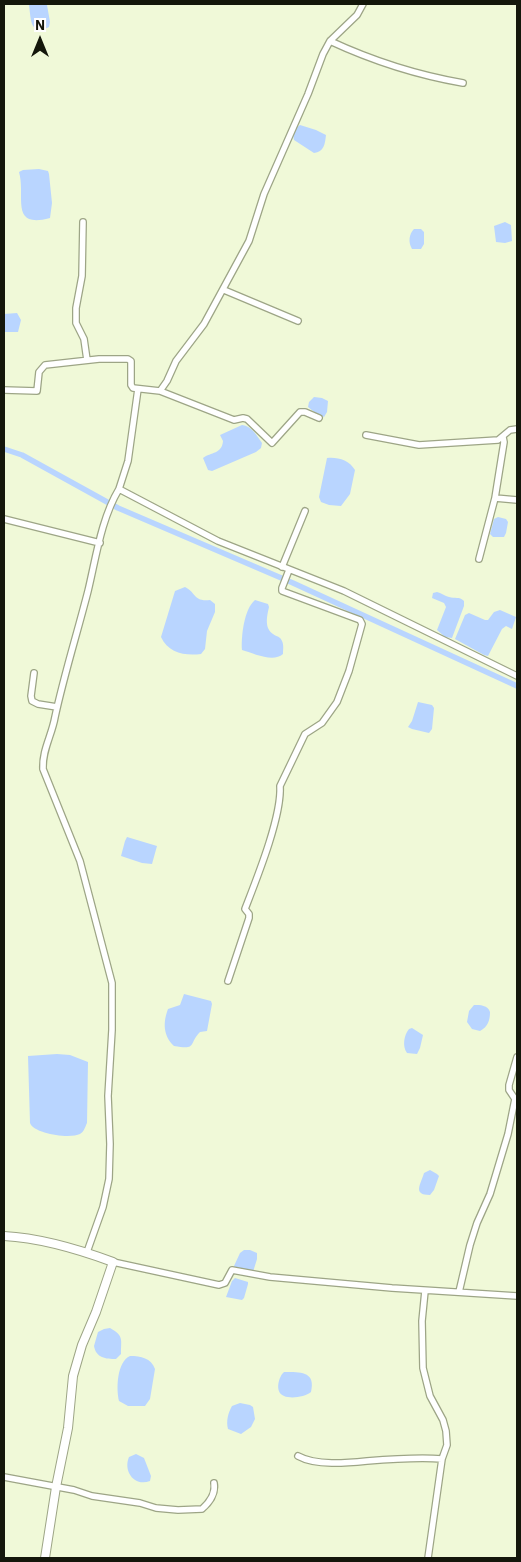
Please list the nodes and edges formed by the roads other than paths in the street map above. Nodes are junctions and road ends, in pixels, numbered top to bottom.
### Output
1 (362, 4) edge
2 (330, 41) junction
3 (463, 83) dead end
4 (83, 222) dead end
5 (224, 290) junction
6 (298, 321) dead end
7 (87, 360) junction
8 (138, 389) junction
9 (4, 390) edge
10 (160, 390) junction
11 (319, 418) dead end
12 (517, 429) edge
13 (366, 435) dead end
14 (503, 438) junction
15 (118, 491) junction
16 (495, 498) junction
17 (517, 500) edge
18 (305, 511) dead end
19 (4, 519) edge
20 (100, 543) junction
21 (480, 559) dead end
22 (286, 571) junction
23 (34, 673) dead end
24 (517, 676) edge
25 (57, 707) junction
26 (228, 981) dead end
27 (517, 1057) edge
28 (4, 1236) edge
29 (87, 1252) junction
30 (113, 1262) junction
31 (425, 1291) junction
32 (459, 1292) junction
33 (517, 1296) edge
34 (298, 1456) dead end
35 (442, 1459) junction
36 (4, 1478) edge
37 (214, 1483) dead end
38 (56, 1487) junction
39 (45, 1558) edge
40 (428, 1558) edge

1 - 2 street
2 - 3 street
2 - 5 street
4 - 7 street
5 - 6 street
5 - 10 street
7 - 8 street
7 - 9 street
8 - 10 street
8 - 15 street
10 - 11 street
12 - 14 street
13 - 14 street
14 - 16 street
15 - 20 street
15 - 22 street
16 - 17 street
16 - 21 street
18 - 22 street
19 - 20 street
20 - 25 street
22 - 24 street
22 - 26 street
23 - 25 street
25 - 29 street
27 - 32 street
28 - 29 street
29 - 30 street
30 - 31 street
30 - 38 street
31 - 32 street
31 - 35 street
32 - 33 street
34 - 35 street
35 - 40 street
36 - 38 street
37 - 38 street
38 - 39 street

